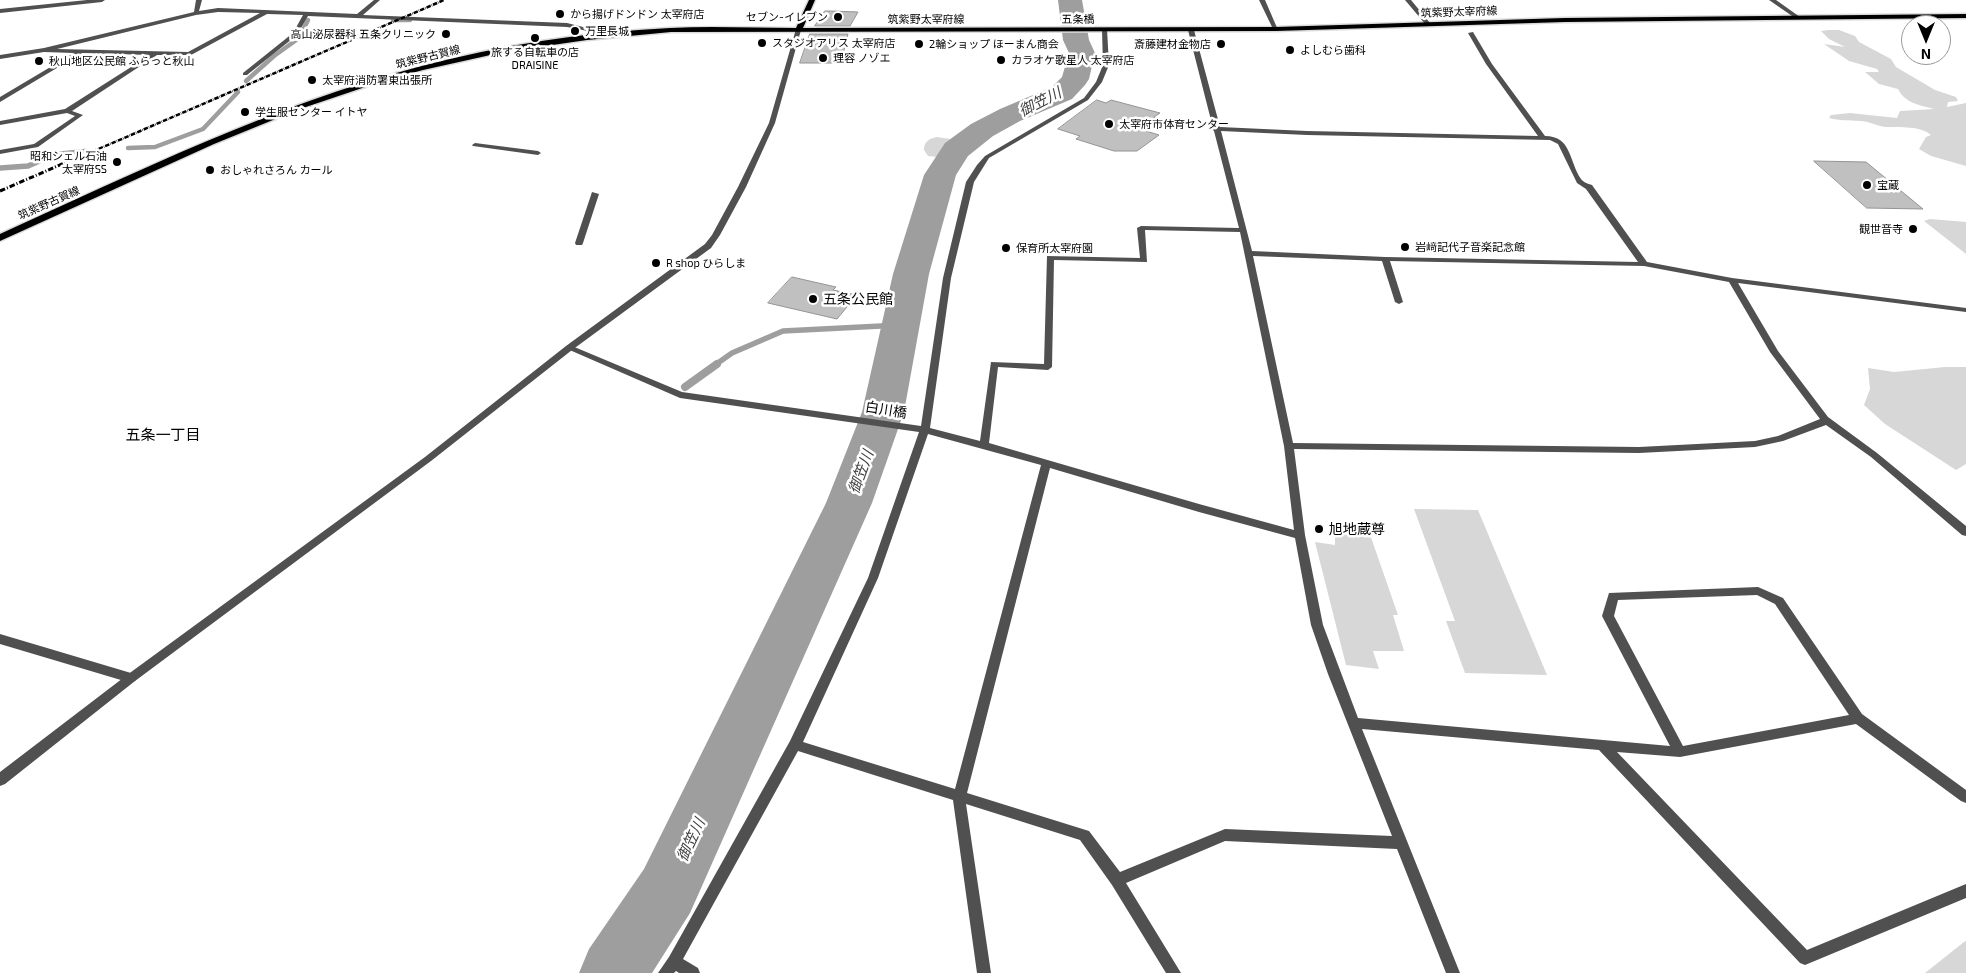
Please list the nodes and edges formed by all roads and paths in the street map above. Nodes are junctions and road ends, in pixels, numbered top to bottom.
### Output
1 (102, 0) edge
2 (200, 0) edge
3 (376, 0) edge
4 (812, 0) edge
5 (1262, 0) edge
6 (1408, 0) edge
7 (1772, 0) edge
8 (0, 11) edge
9 (196, 13) junction
10 (265, 13) junction
11 (306, 15) junction
12 (358, 16) junction
13 (1966, 16) edge
14 (1797, 17) junction
15 (1428, 24) junction
16 (1276, 29) junction
17 (798, 30) junction
18 (1054, 30) joint
19 (1104, 30) junction
20 (1191, 30) junction
21 (1471, 33) dead end
22 (595, 37) junction
23 (44, 50) junction
24 (81, 51) junction
25 (155, 54) junction
26 (0, 57) edge
27 (245, 74) dead end
28 (0, 100) edge
29 (67, 111) junction
30 (0, 123) edge
31 (1215, 129) junction
32 (1543, 138) junction
33 (475, 145) dead end
34 (0, 152) edge
35 (538, 153) dead end
36 (595, 194) dead end
37 (1243, 230) junction
38 (0, 238) edge
39 (579, 243) dead end
40 (1249, 253) junction
41 (1385, 259) junction
42 (1644, 264) junction
43 (1732, 280) junction
44 (1399, 302) dead end
45 (1966, 310) edge
46 (569, 348) junction
47 (1825, 419) junction
48 (920, 429) junction
49 (984, 445) junction
50 (1288, 446) junction
51 (1046, 464) junction
52 (1966, 532) edge
53 (1300, 535) junction
54 (0, 639) edge
55 (131, 678) junction
56 (1858, 718) junction
57 (1354, 722) junction
58 (1602, 744) junction
59 (795, 745) junction
60 (1680, 752) junction
61 (0, 780) edge
62 (1966, 797) edge
63 (959, 798) junction
64 (1400, 843) junction
65 (1117, 880) junction
66 (1966, 891) edge
67 (670, 967) edge
68 (693, 973) edge
69 (984, 973) edge
70 (1174, 973) edge
71 (1453, 973) edge

1 - 8 street
2 - 9 street
3 - 12 street
4 - 17 main road
5 - 16 street
6 - 15 street
7 - 14 street
9 - 10 street
9 - 23 street
10 - 11 street
10 - 25 street
11 - 12 street
11 - 27 street
12 - 22 street
13 - 14 main road, 筑紫野太宰府線
14 - 15 main road, 筑紫野太宰府線
15 - 16 main road, 筑紫野太宰府線
16 - 20 main road, 筑紫野太宰府線
17 - 18 main road, 筑紫野太宰府線
17 - 22 main road, 筑紫野古賀線
17 - 46 street
18 - 19 main road, 五条橋
19 - 20 main road, 筑紫野太宰府線
19 - 48 street
20 - 31 street
21 - 32 street
22 - 38 main road, 筑紫野古賀線
23 - 24 street
23 - 26 street
24 - 25 street
24 - 28 street
25 - 29 street
29 - 30 street
29 - 34 street
31 - 32 street
31 - 37 street
32 - 42 street
33 - 35 street
36 - 39 street
37 - 40 street
37 - 49 street
40 - 41 street
40 - 50 street
41 - 42 street
41 - 44 street
42 - 43 street
43 - 45 street
43 - 47 street
46 - 48 street, 白川橋
46 - 55 street
47 - 50 street
47 - 52 street
48 - 49 street, 白川橋
48 - 59 street
49 - 51 street, 白川橋
50 - 53 street
51 - 53 street, 白川橋
51 - 63 street
53 - 57 street
54 - 55 street
55 - 61 street
56 - 60 street
56 - 60 street
56 - 62 street
57 - 58 street
57 - 64 street
58 - 60 street
58 - 66 street
59 - 63 street
59 - 67 street
63 - 65 street
63 - 69 street
64 - 65 street
64 - 71 street
65 - 70 street
67 - 68 street

